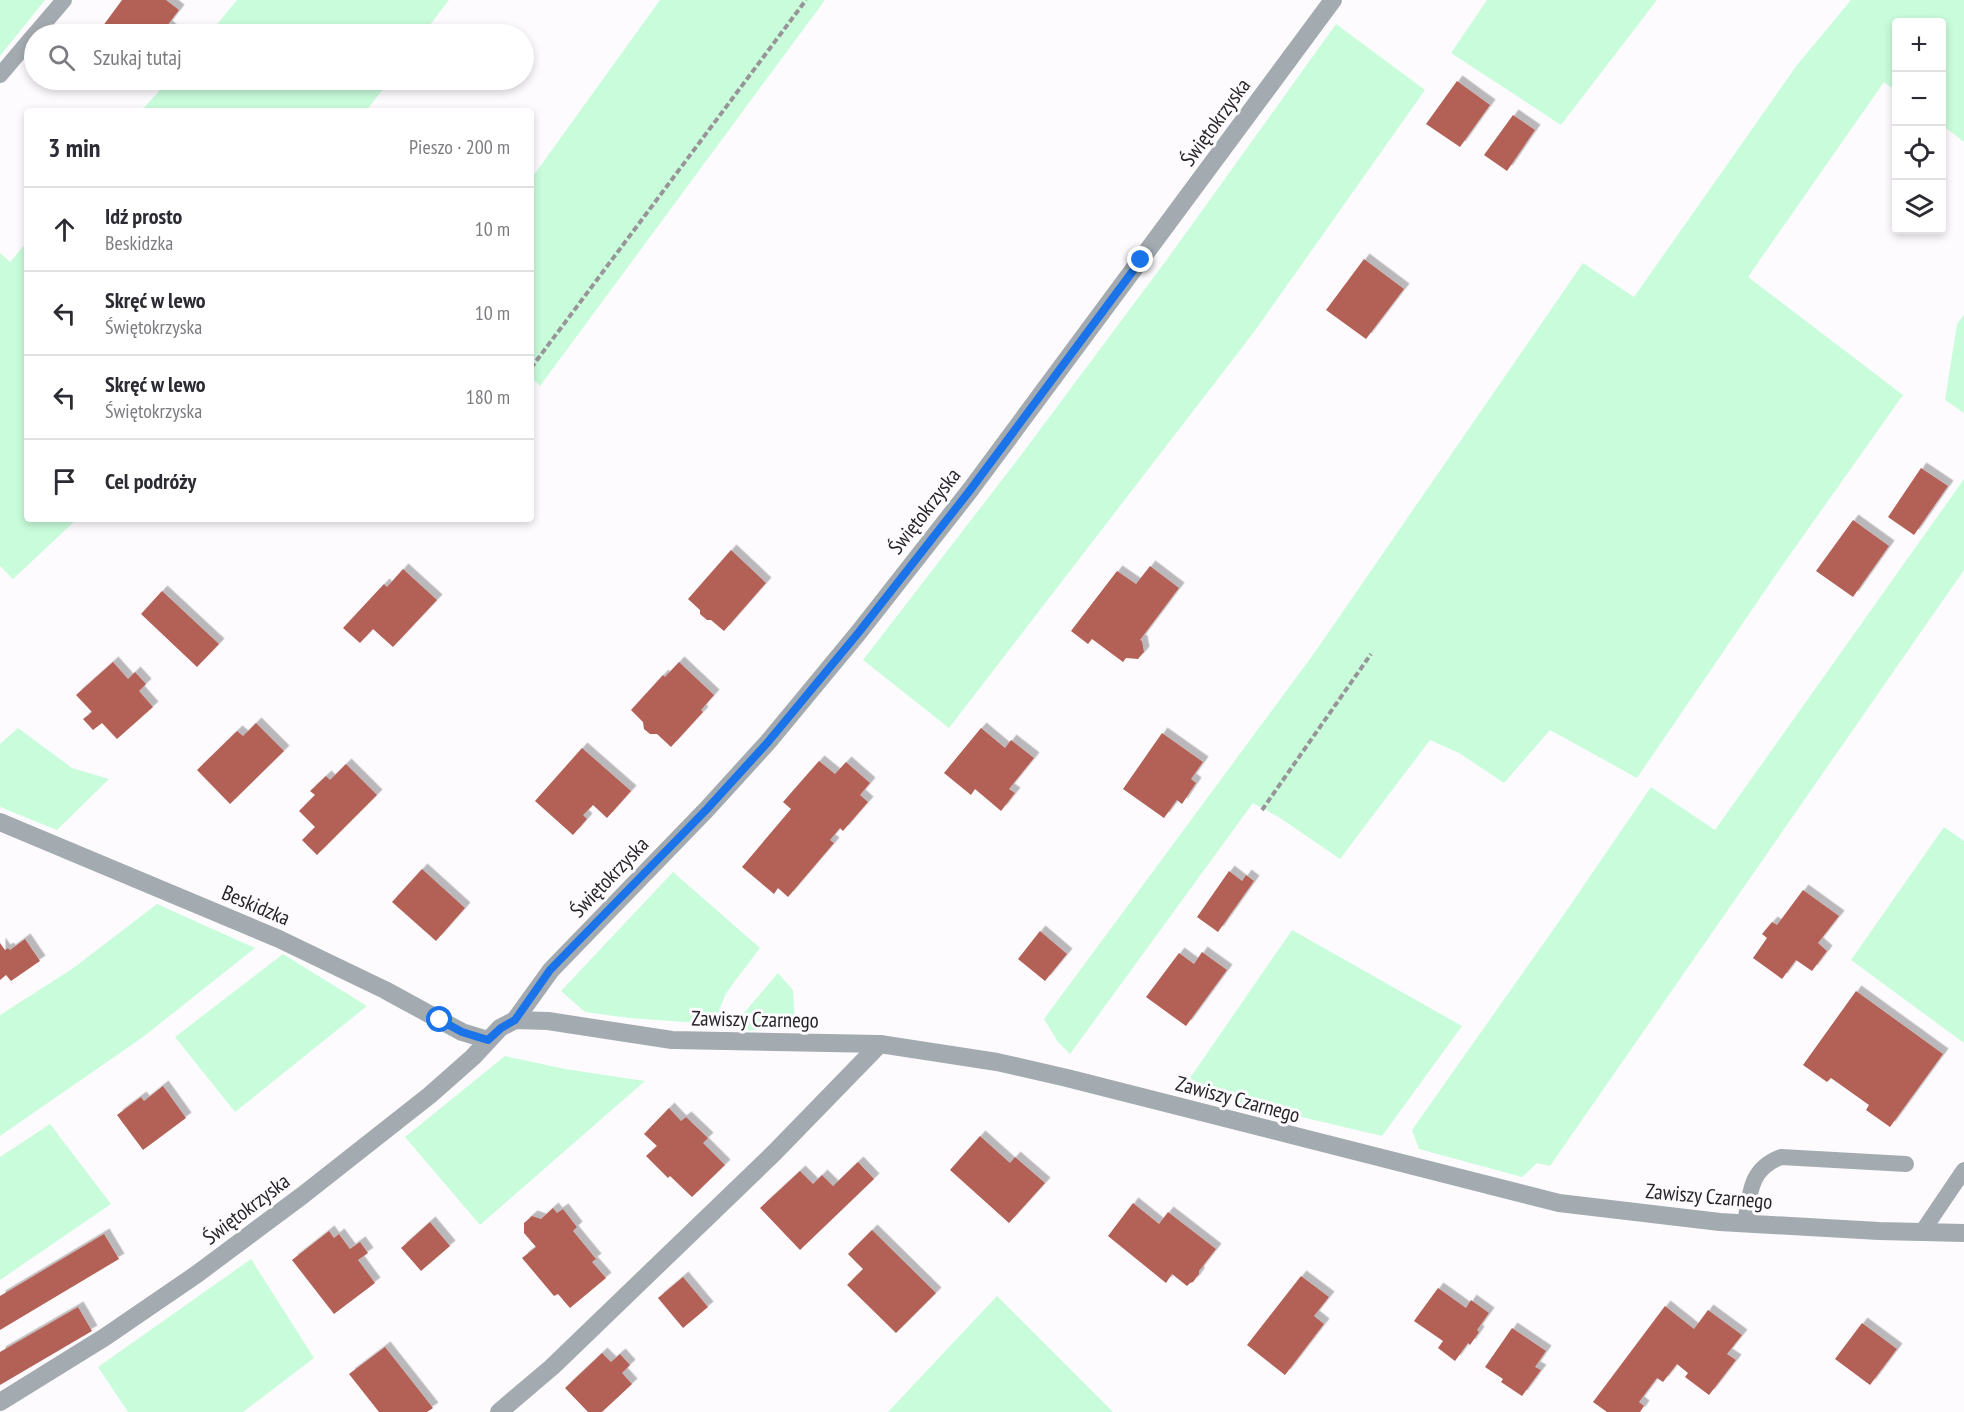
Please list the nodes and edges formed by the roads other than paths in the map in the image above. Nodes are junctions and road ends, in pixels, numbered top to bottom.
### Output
1 (64, 0) edge
2 (1333, 0) edge
3 (44, 24) edge
4 (24, 48) edge
5 (0, 75) edge
6 (0, 822) edge
7 (501, 1029) junction
8 (880, 1044) junction
9 (1906, 1164) dead end
10 (1964, 1170) edge
11 (1745, 1224) junction
12 (1922, 1232) junction
13 (1964, 1233) edge
14 (0, 1402) edge
15 (499, 1412) edge

1 - 3 lane
2 - 7 street, Świętokrzyska
4 - 5 lane
6 - 7 street, Beskidzka
7 - 8 street, Zawiszy Czarnego
7 - 14 street, Świętokrzyska
8 - 11 street, Zawiszy Czarnego
8 - 15 street
9 - 11 lane
10 - 12 lane
11 - 12 street, Zawiszy Czarnego
12 - 13 street, Zawiszy Czarnego

